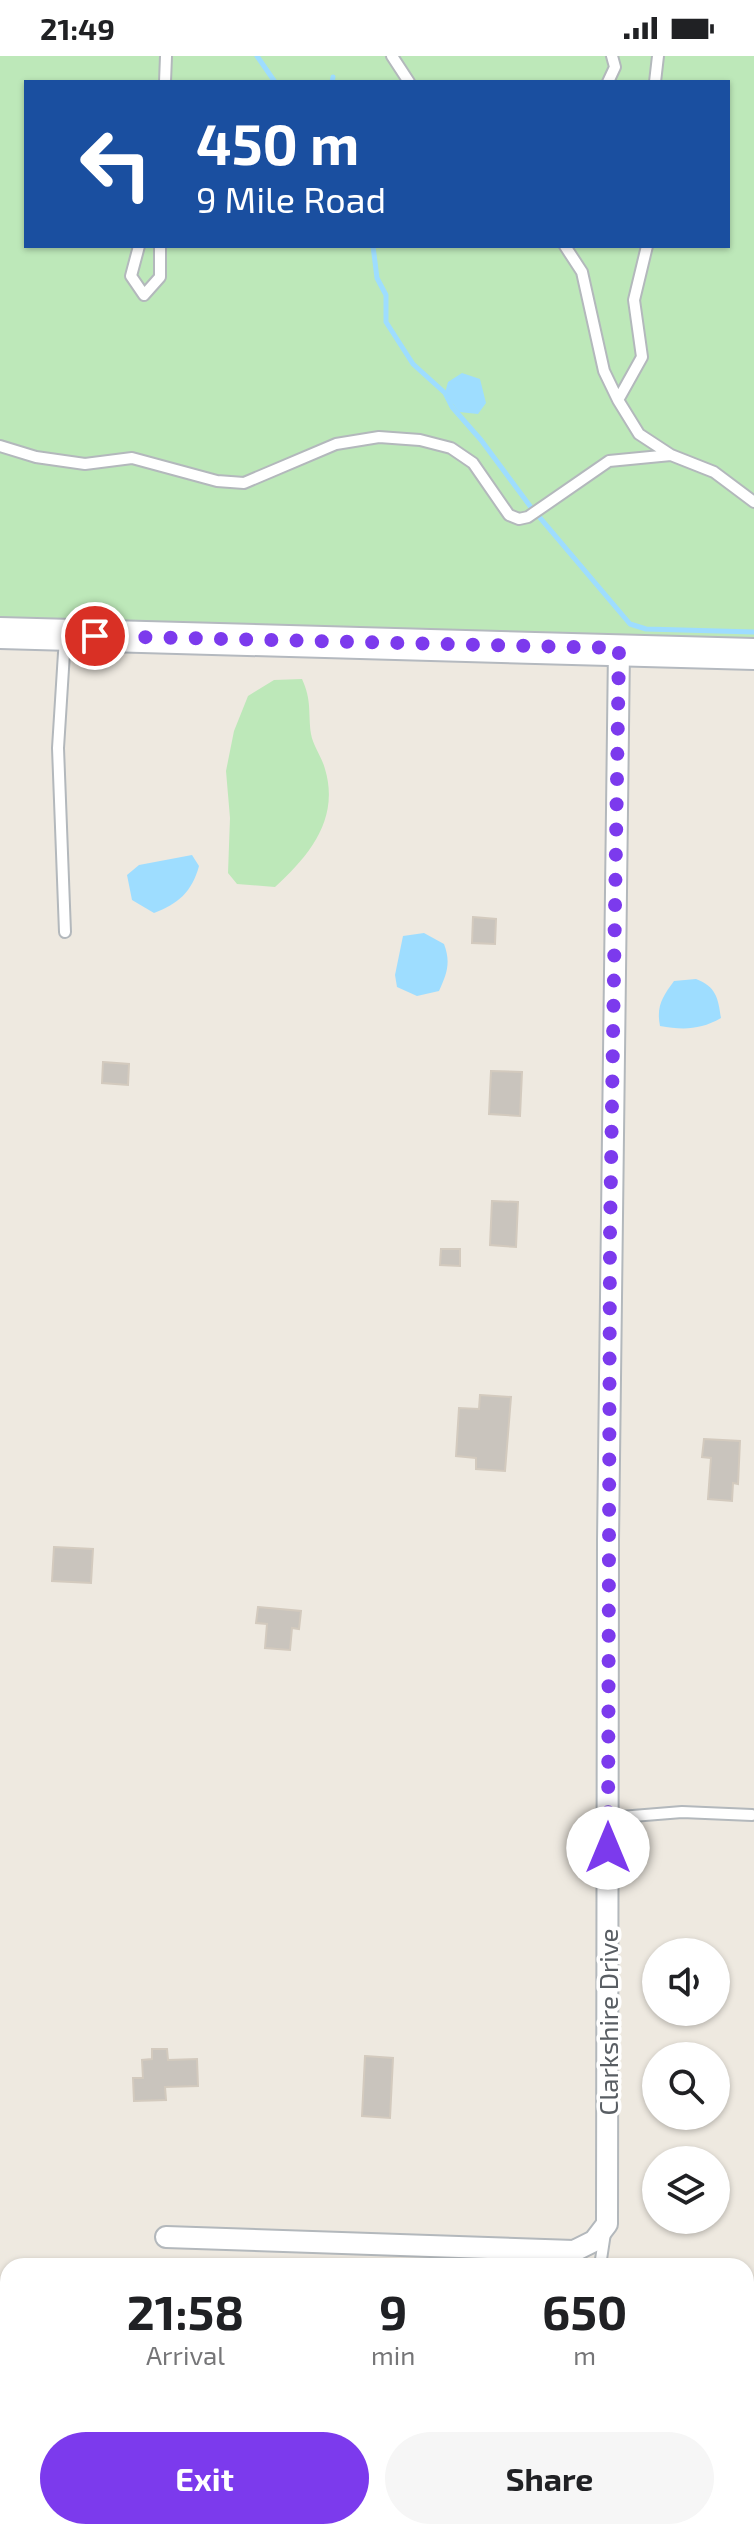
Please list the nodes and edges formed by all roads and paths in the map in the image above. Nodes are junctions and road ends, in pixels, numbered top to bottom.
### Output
1 (166, 56) edge
2 (392, 56) edge
3 (612, 56) edge
4 (658, 56) edge
5 (165, 80) edge
6 (408, 80) edge
7 (609, 80) edge
8 (655, 80) edge
9 (138, 248) edge
10 (160, 248) edge
11 (566, 248) edge
12 (647, 248) edge
13 (618, 400) junction
14 (0, 446) edge
15 (671, 455) junction
16 (754, 502) edge
17 (0, 633) edge
18 (65, 635) junction
19 (619, 648) junction
20 (754, 654) edge
21 (65, 932) dead end
22 (752, 1815) edge
23 (608, 1818) junction
24 (607, 2224) junction
25 (166, 2237) dead end
26 (601, 2258) edge

1 - 5 lane
2 - 6 lane
3 - 7 lane
4 - 8 lane
9 - 10 lane
11 - 13 lane
12 - 13 lane
13 - 15 lane
14 - 15 lane
15 - 16 lane
17 - 18 street
18 - 19 street
18 - 21 lane
19 - 20 street
19 - 23 street, Clarkshire Drive
22 - 23 lane
23 - 24 street, Clarkshire Drive
24 - 25 street
24 - 26 lane

